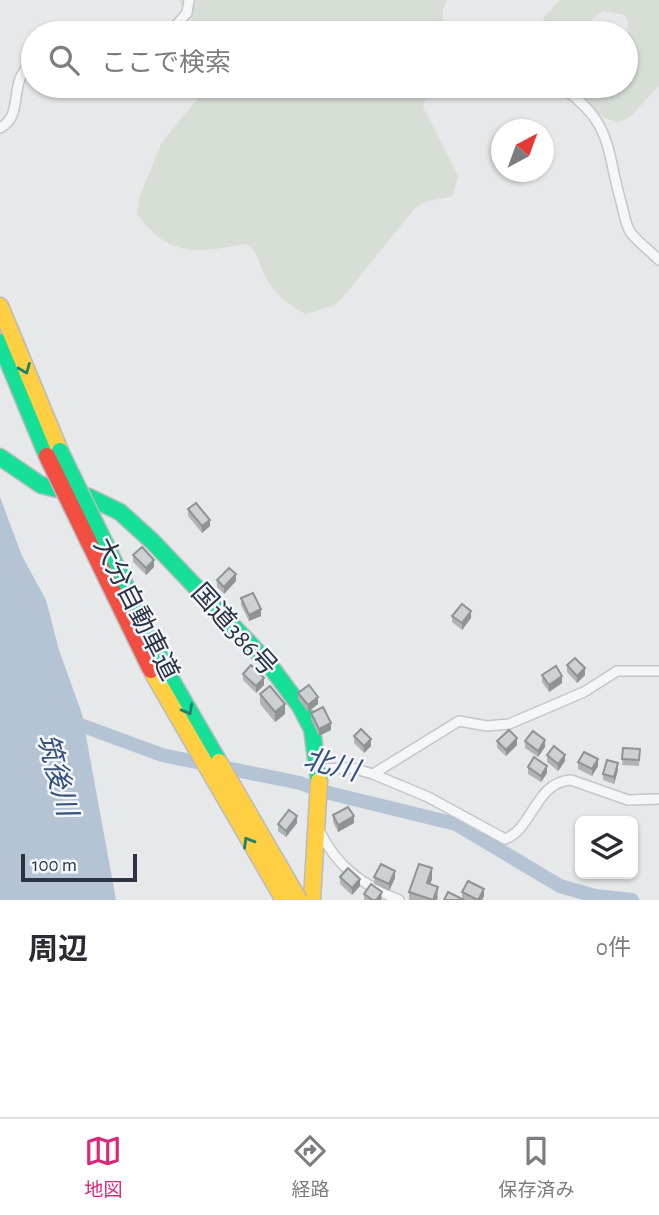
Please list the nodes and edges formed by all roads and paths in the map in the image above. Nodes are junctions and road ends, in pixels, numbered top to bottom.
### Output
1 (189, 0) edge
2 (180, 21) edge
3 (21, 76) edge
4 (575, 98) edge
5 (0, 128) edge
6 (659, 260) edge
7 (0, 306) edge
8 (0, 342) edge
9 (53, 454) junction
10 (0, 457) edge
11 (659, 671) edge
12 (319, 772) junction
13 (373, 774) junction
14 (659, 799) edge
15 (318, 819) junction
16 (284, 900) edge
17 (299, 900) edge
18 (312, 900) edge
19 (399, 900) edge

1 - 2 street
3 - 5 street
4 - 6 street
7 -> 9 highway, 大分自動車道
8 - 9 highway, 大分自動車道
16 -> 9 highway, 大分自動車道, bridge
9 -> 17 highway, 大分自動車道, bridge
10 - 12 highway, 国道386号
11 - 13 street
12 - 13 street
12 - 15 highway, 国道386号
13 - 14 street
15 - 18 highway, 国道386号
15 - 19 street

